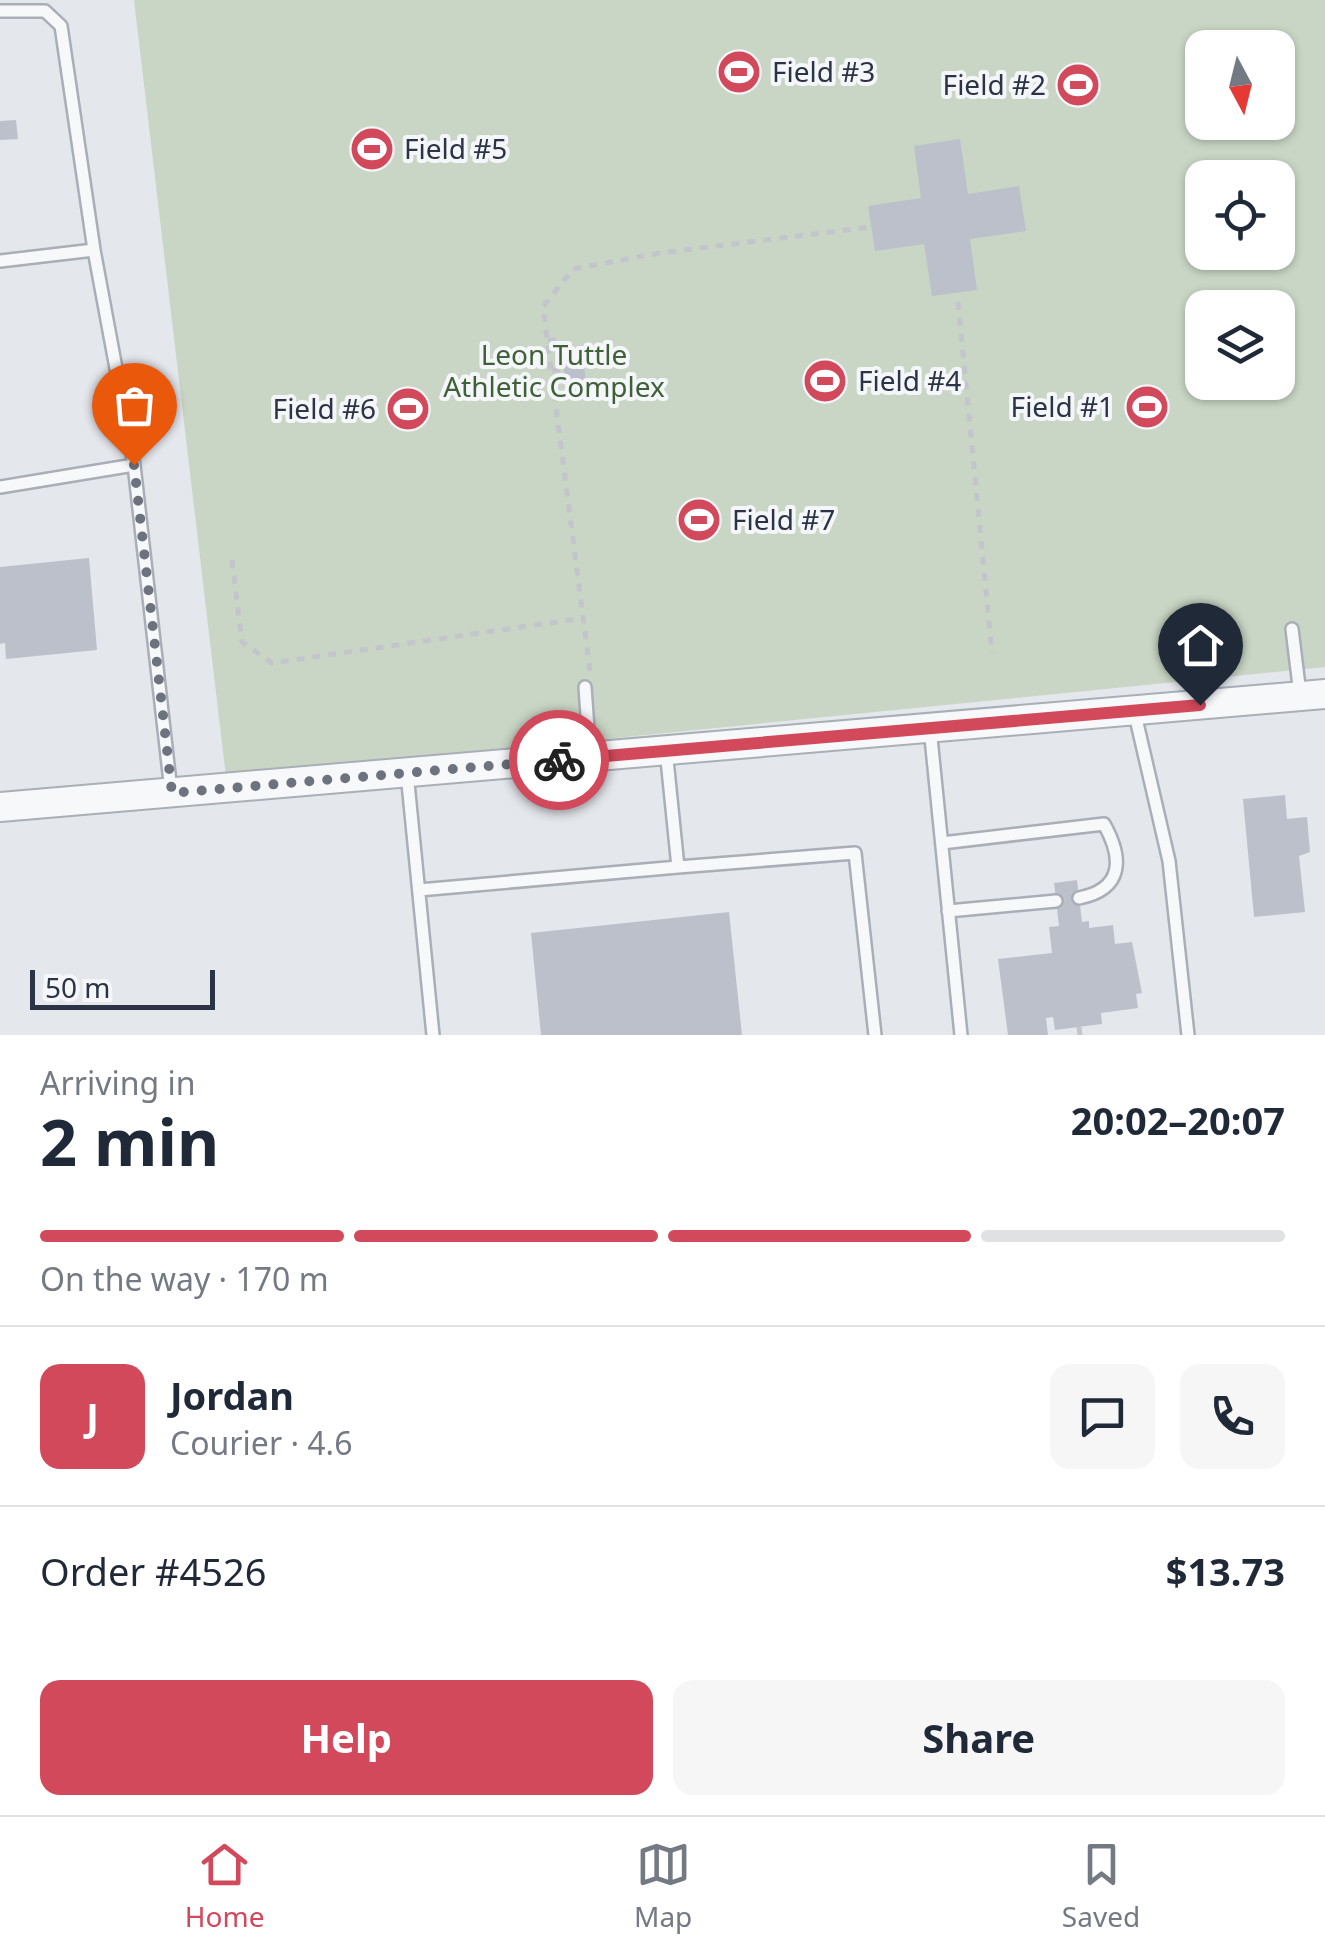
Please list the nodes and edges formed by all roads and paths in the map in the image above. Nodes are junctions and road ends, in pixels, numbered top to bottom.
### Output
1 (0, 12) edge
2 (871, 228) dead end
3 (94, 250) junction
4 (0, 261) edge
5 (958, 302) dead end
6 (548, 341) junction
7 (560, 360) dead end
8 (562, 370) dead end
9 (552, 371) junction
10 (134, 465) junction
11 (0, 487) edge
12 (232, 560) dead end
13 (584, 618) junction
14 (1292, 629) dead end
15 (992, 653) dead end
16 (588, 686) joint
17 (1312, 695) edge
18 (1134, 710) junction
19 (930, 728) junction
20 (666, 750) junction
21 (590, 757) junction
22 (407, 772) junction
23 (172, 793) junction
24 (0, 808) edge
25 (942, 843) junction
26 (678, 867) junction
27 (419, 890) junction
28 (1079, 898) dead end
29 (1056, 901) dead end
30 (948, 910) junction
31 (433, 1035) edge
32 (875, 1035) edge
33 (961, 1035) edge
34 (1188, 1035) edge

1 - 3 lane
2 - 6 path
3 - 4 lane
3 - 10 lane
5 - 15 path
6 - 7 path
6 - 9 path
8 - 9 path
9 - 13 path
10 - 11 lane
10 - 23 lane
12 - 13 path
13 - 16 path
14 - 17 lane
16 - 21 lane
17 - 18 street
18 - 19 street
18 - 34 lane
19 - 20 street
19 - 25 lane
20 - 21 street
20 - 26 lane
21 - 22 street
22 - 23 street
22 - 27 lane
23 - 24 street
25 - 28 lane
25 - 30 lane
26 - 27 lane
26 - 32 lane
27 - 31 lane
29 - 30 lane
30 - 33 lane

